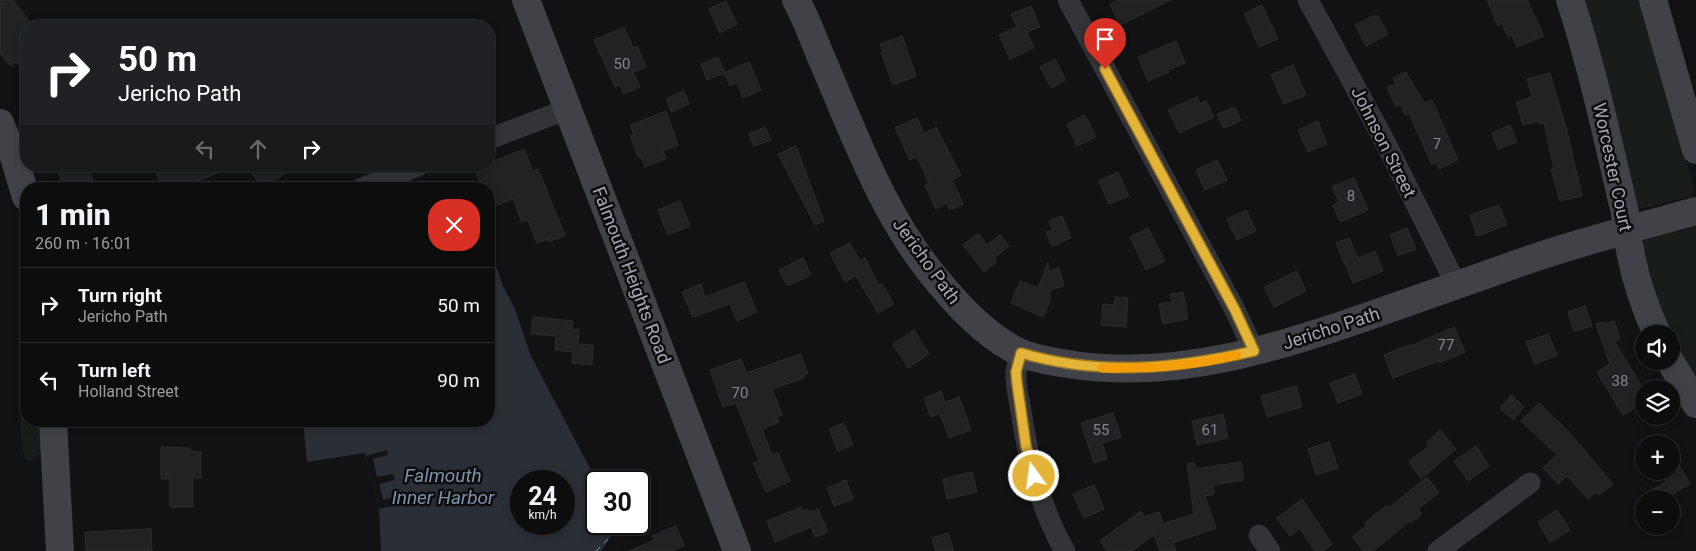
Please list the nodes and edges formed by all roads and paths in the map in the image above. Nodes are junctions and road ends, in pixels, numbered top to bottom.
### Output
1 (526, 0) edge
2 (796, 0) edge
3 (1068, 0) edge
4 (1308, 0) edge
5 (1570, 0) edge
6 (1653, 0) edge
7 (568, 109) junction
8 (0, 123) edge
9 (495, 137) edge
10 (1696, 150) edge
11 (403, 172) edge
12 (22, 182) edge
13 (378, 182) edge
14 (1696, 211) edge
15 (1626, 230) junction
16 (1457, 286) junction
17 (1654, 325) edge
18 (1254, 351) junction
19 (1021, 353) junction
20 (1675, 370) edge
21 (1696, 404) edge
22 (53, 427) edge
23 (1530, 483) dead end
24 (1442, 550) edge
25 (60, 551) edge
26 (737, 551) edge
27 (1065, 551) edge

1 - 7 street, Falmouth Heights Road
2 - 19 street, Jericho Path
3 - 18 street
4 - 16 street, Johnson Street
5 - 15 street, Worcester Court
6 - 10 street
7 - 9 street
7 - 26 street, Falmouth Heights Road
8 - 12 street
11 - 13 street
14 - 15 street, Jericho Path
15 - 16 street, Jericho Path
15 - 17 street, Worcester Court
16 - 18 street, Jericho Path
18 - 19 street, Jericho Path
19 - 27 street
20 - 21 street
22 - 25 street
23 - 24 street

